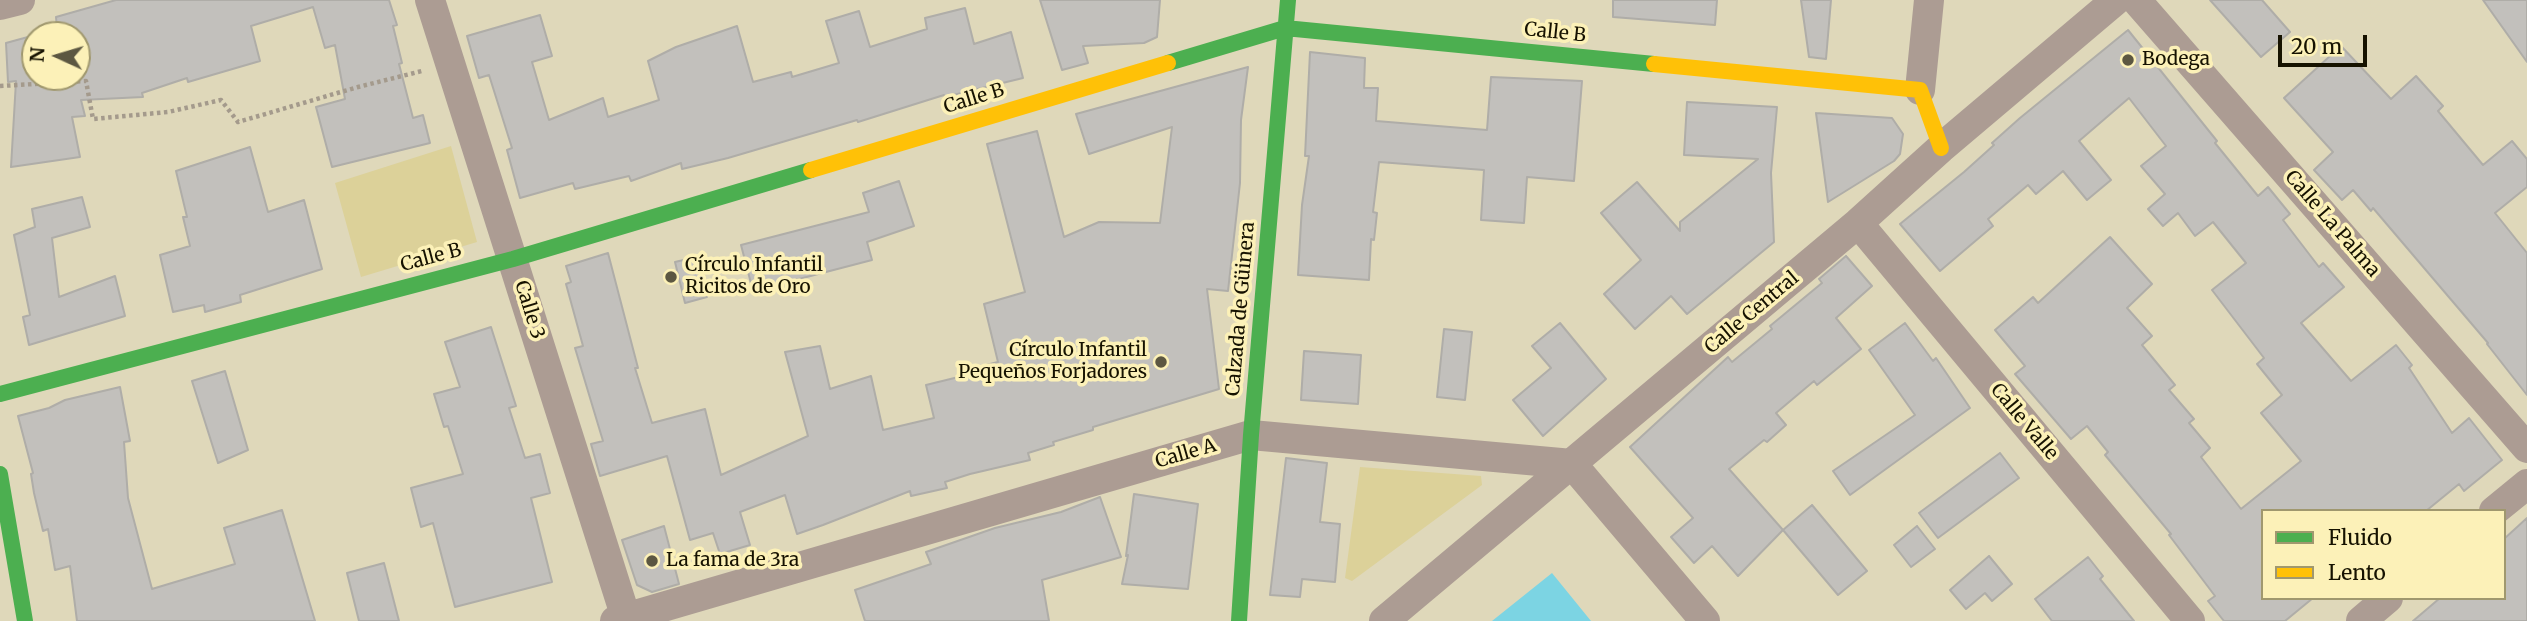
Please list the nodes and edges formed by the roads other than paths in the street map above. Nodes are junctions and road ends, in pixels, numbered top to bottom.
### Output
1 (20, 0) edge
2 (430, 0) edge
3 (1288, 0) edge
4 (1930, 0) edge
5 (2116, 0) edge
6 (2136, 0) edge
7 (0, 5) edge
8 (1285, 28) junction
9 (1920, 90) junction
10 (1941, 148) junction
11 (1858, 223) junction
12 (513, 258) junction
13 (0, 394) edge
14 (1251, 435) junction
15 (2527, 449) edge
16 (1572, 464) junction
17 (0, 474) edge
18 (2527, 484) edge
19 (2496, 509) edge
20 (2386, 600) edge
21 (622, 620) edge
22 (25, 621) edge
23 (1239, 621) edge
24 (1384, 621) edge
25 (1705, 621) edge
26 (2190, 621) edge
27 (2361, 621) edge

1 - 7 street
2 - 12 street, Calle 3
3 - 8 street, Calzada de Güinera
4 - 9 street
5 - 10 street, Calle Central
6 - 15 street, Calle La Palma
8 - 9 street, Calle B
8 - 12 street, Calle B
8 - 14 street, Calzada de Güinera
9 - 10 street
10 - 11 street, Calle Central
11 - 16 street, Calle Central
11 - 26 street, Calle Valle
12 - 13 street, Calle B
12 - 21 street, Calle 3
14 - 16 street, Calle A
14 - 21 street, Calle A
14 - 23 street, Calzada de Güinera
16 - 24 street, Calle Central
16 - 25 street
17 - 22 street
18 - 19 street
20 - 27 street

